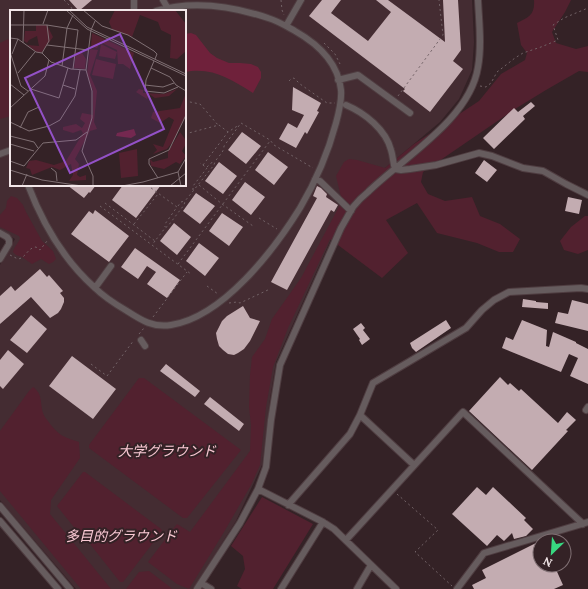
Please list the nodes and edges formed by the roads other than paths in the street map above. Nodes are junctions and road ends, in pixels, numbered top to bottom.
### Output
1 (163, 0) edge
2 (301, 0) edge
3 (478, 0) edge
4 (167, 8) junction
5 (160, 10) edge
6 (286, 26) junction
7 (338, 80) junction
8 (343, 104) junction
9 (410, 113) dead end
10 (10, 150) edge
11 (0, 154) edge
12 (395, 169) junction
13 (316, 179) junction
14 (28, 186) edge
15 (588, 195) edge
16 (351, 211) junction
17 (0, 233) edge
18 (0, 259) edge
19 (111, 266) dead end
20 (95, 288) junction
21 (588, 290) edge
22 (138, 338) road end
23 (145, 346) dead end
24 (360, 415) junction
25 (414, 465) junction
26 (258, 489) junction
27 (288, 504) junction
28 (0, 506) edge
29 (0, 521) edge
30 (323, 522) junction
31 (585, 523) edge
32 (346, 540) junction
33 (371, 565) junction
34 (201, 583) junction
35 (58, 589) edge
36 (70, 589) edge
37 (197, 589) edge
38 (211, 589) edge
39 (281, 589) edge
40 (357, 589) edge
41 (396, 589) edge
42 (456, 589) edge

1 - 4 street
2 - 6 street
3 - 12 street
4 - 5 street
4 - 6 street
6 - 7 street
7 - 8 street
7 - 9 street
8 - 12 street
8 - 13 street
10 - 11 street
12 - 15 street
12 - 16 street
13 - 16 street
13 - 20 street
14 - 20 street
16 - 26 street
17 - 18 street
19 - 20 street
21 - 24 street
22 - 23 street
24 - 25 street
24 - 27 street
25 - 31 street
25 - 32 street
26 - 27 street
26 - 34 street
27 - 30 street
28 - 36 street
29 - 35 street
30 - 32 street
30 - 39 street
31 - 42 street
32 - 33 street
33 - 40 street
33 - 41 street
34 - 37 street
34 - 38 street

